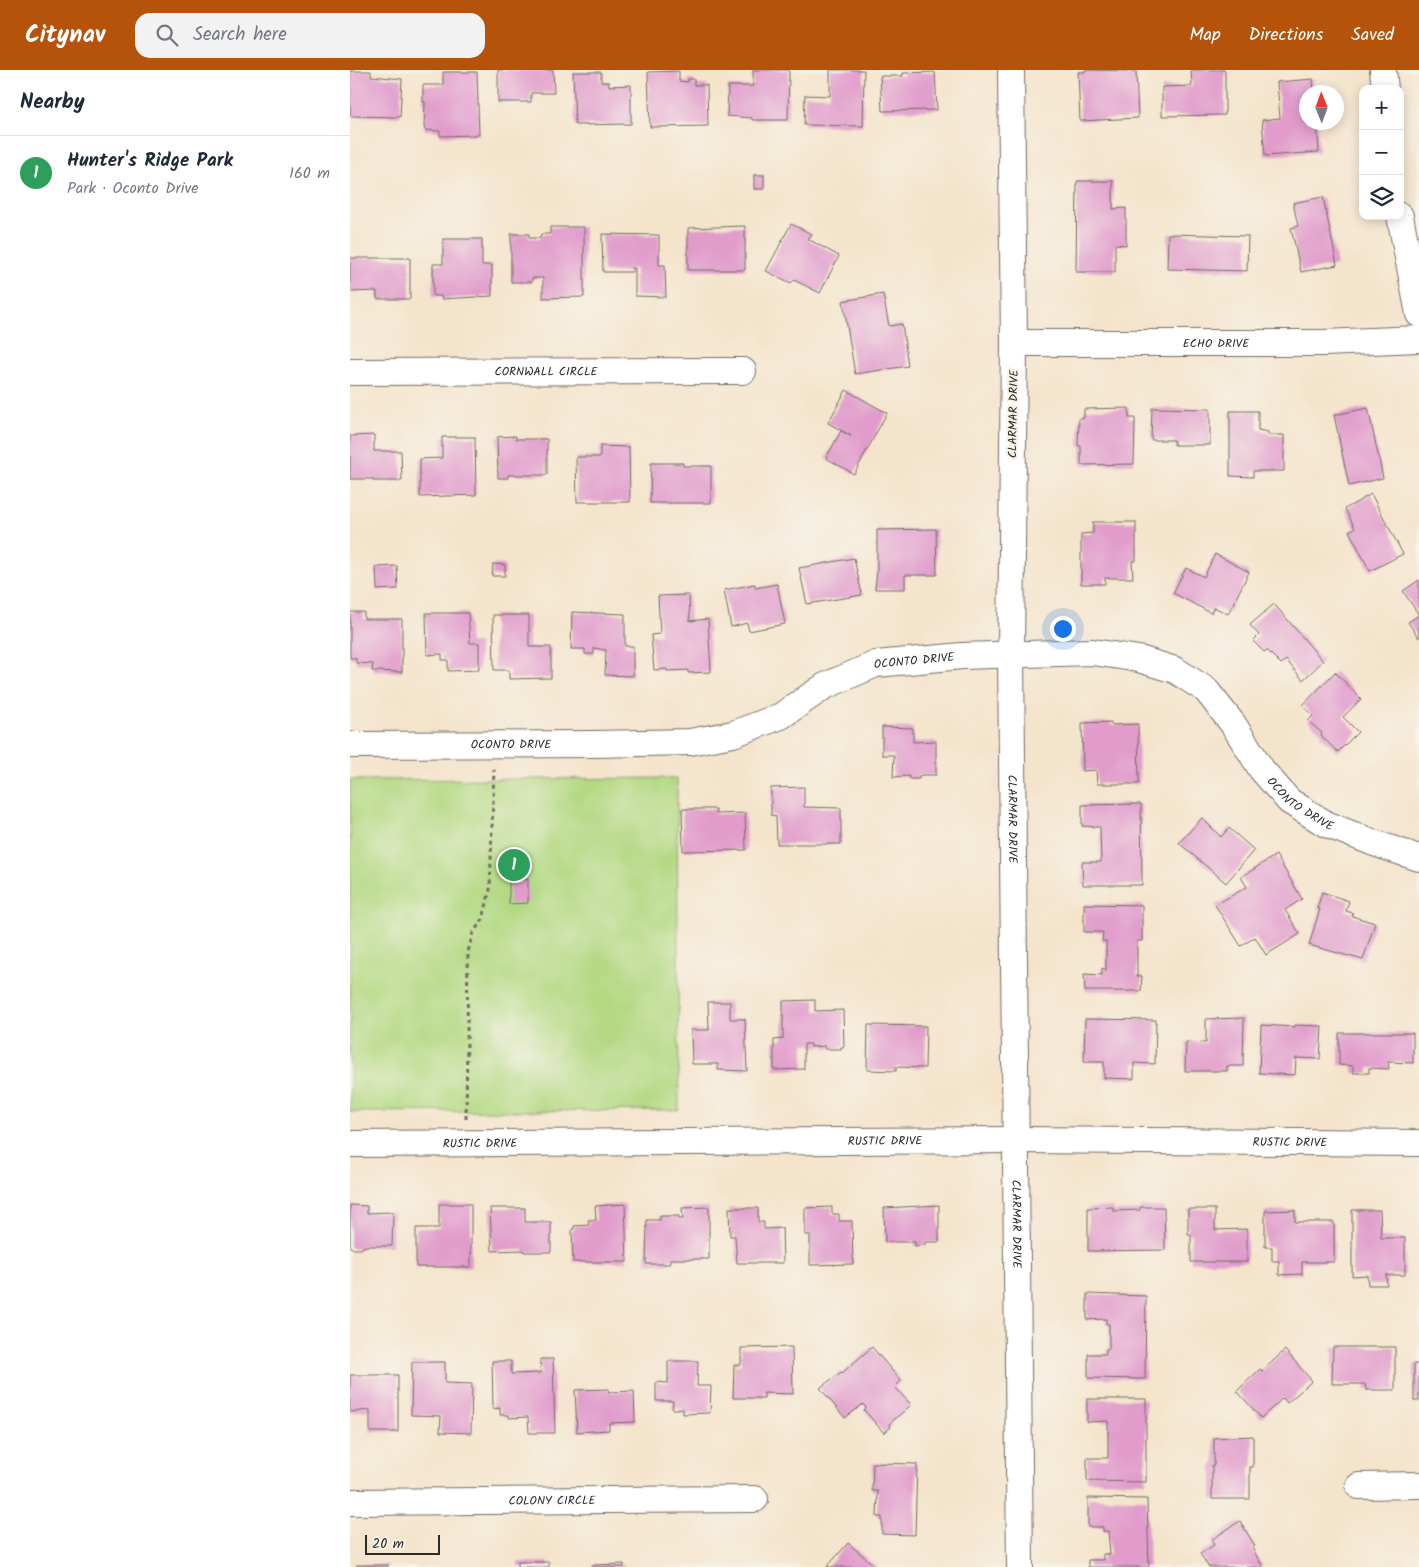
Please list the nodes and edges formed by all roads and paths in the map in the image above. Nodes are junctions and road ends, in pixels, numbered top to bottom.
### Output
1 (1011, 70) edge
2 (1382, 70) edge
3 (1384, 85) edge
4 (1401, 220) edge
5 (1419, 314) edge
6 (1419, 339) edge
7 (1014, 343) junction
8 (743, 371) dead end
9 (350, 372) edge
10 (1011, 655) junction
11 (495, 744) junction
12 (350, 745) edge
13 (1419, 858) edge
14 (1016, 1140) junction
15 (1419, 1143) edge
16 (350, 1144) edge
17 (465, 1144) junction
18 (1419, 1485) edge
19 (1359, 1486) dead end
20 (755, 1499) dead end
21 (350, 1502) edge
22 (1020, 1567) edge

1 - 7 street, CLARMAR DRIVE
2 - 3 street
4 - 5 street
6 - 7 street, ECHO DRIVE
7 - 10 street, CLARMAR DRIVE
8 - 9 street, CORNWALL CIRCLE
10 - 11 street, OCONTO DRIVE
10 - 13 street, OCONTO DRIVE
10 - 14 street, CLARMAR DRIVE
11 - 12 street, OCONTO DRIVE
11 - 17 path
14 - 15 street, RUSTIC DRIVE
14 - 17 street, RUSTIC DRIVE
14 - 22 street, CLARMAR DRIVE
16 - 17 street, RUSTIC DRIVE
18 - 19 street
20 - 21 street, COLONY CIRCLE

